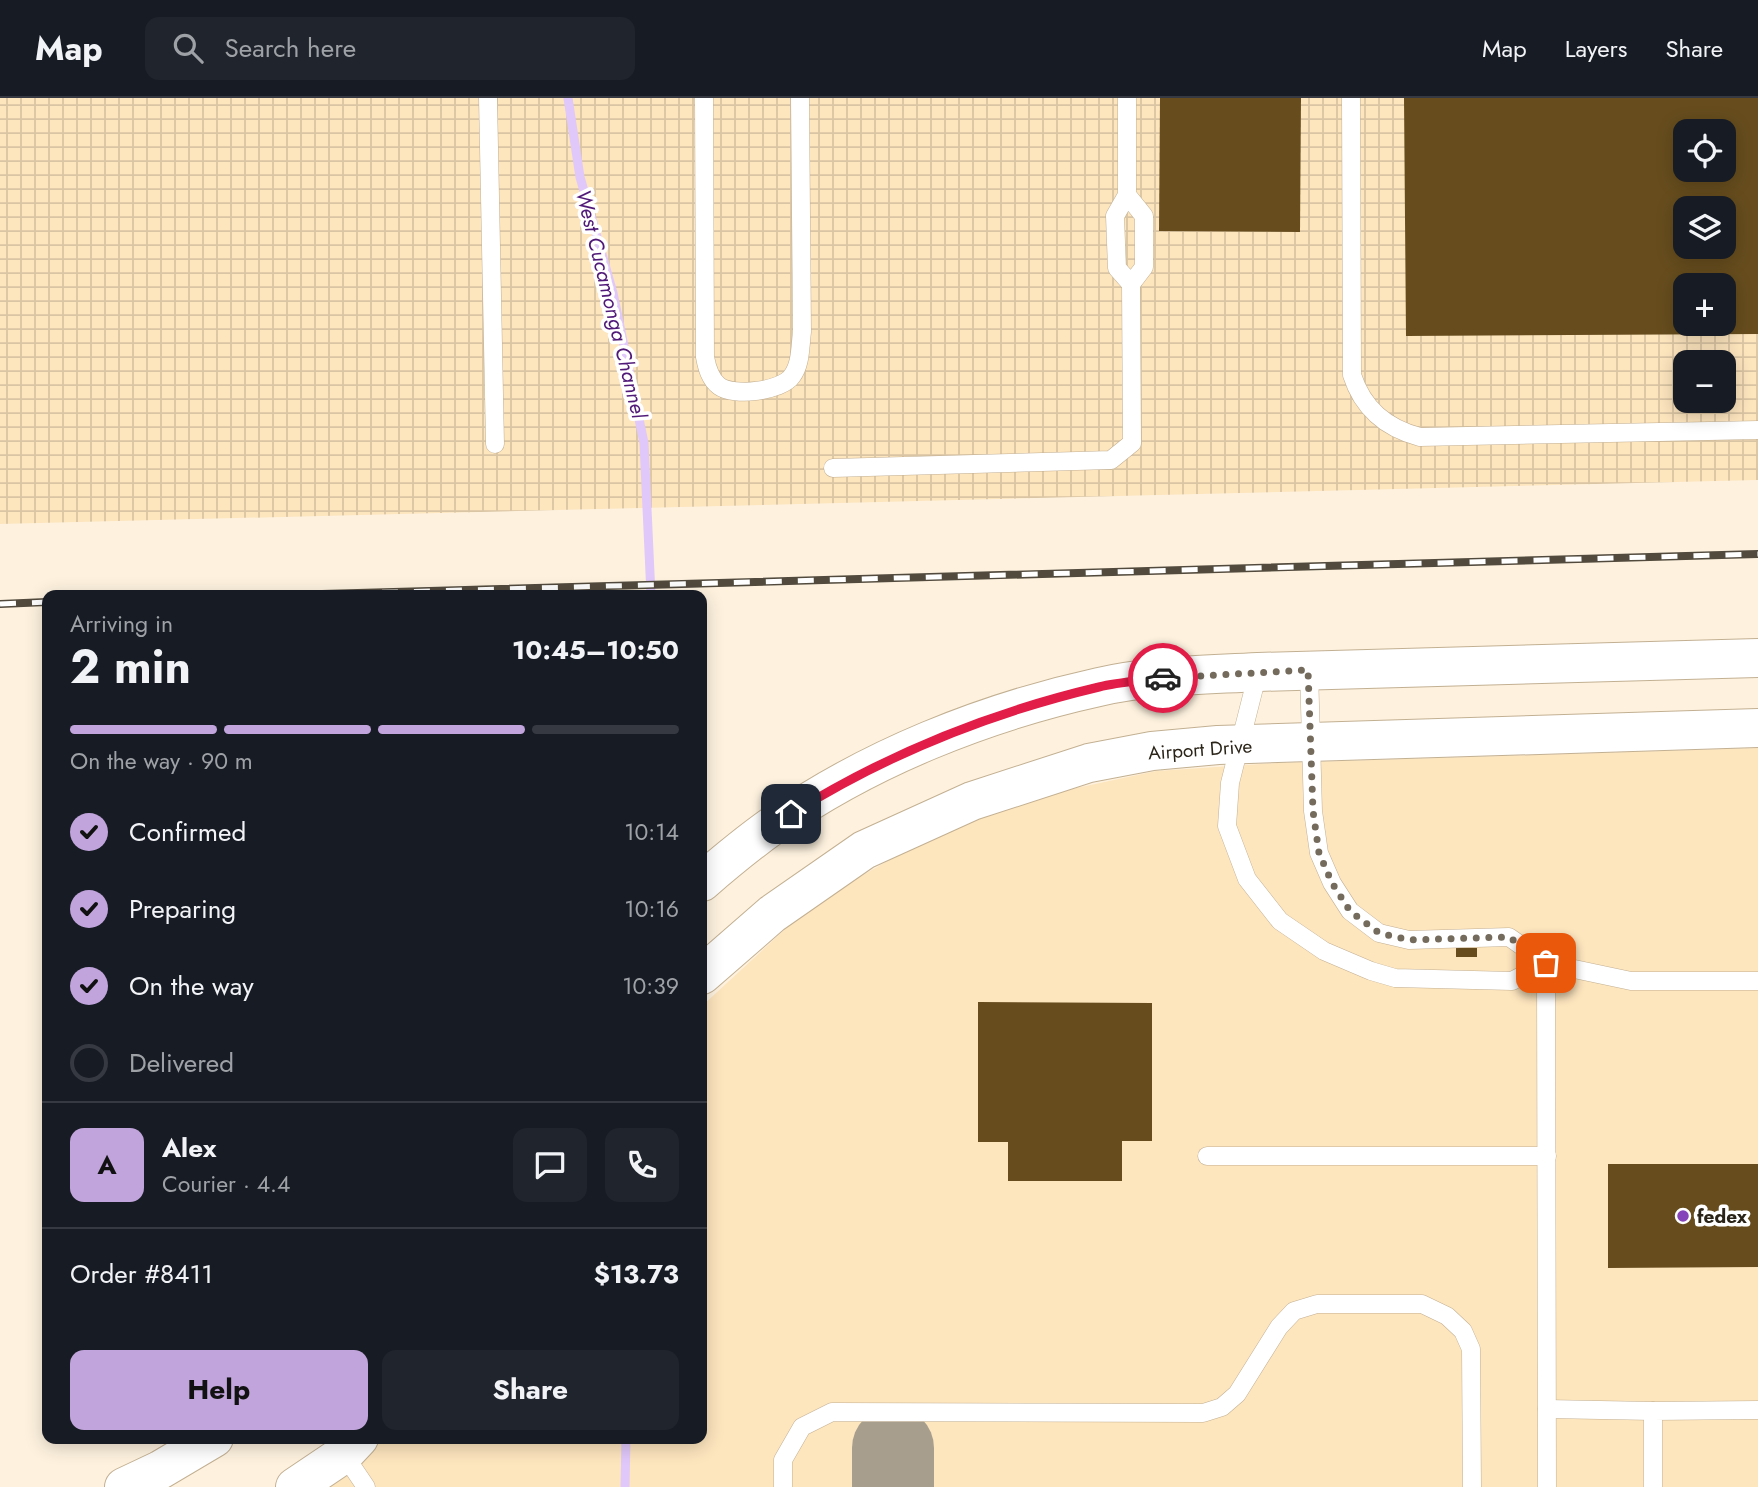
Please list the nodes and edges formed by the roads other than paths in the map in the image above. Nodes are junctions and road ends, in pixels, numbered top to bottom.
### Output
1 (488, 98) edge
2 (704, 98) edge
3 (800, 98) edge
4 (1127, 98) edge
5 (1351, 98) edge
6 (1127, 195) junction
7 (1131, 284) junction
8 (1758, 430) edge
9 (495, 444) dead end
10 (833, 468) dead end
11 (1758, 658) edge
12 (1308, 670) junction
13 (1258, 672) junction
14 (1758, 728) edge
15 (1311, 742) junction
16 (1240, 745) junction
17 (707, 879) edge
18 (1546, 963) junction
19 (707, 971) edge
20 (1758, 981) edge
21 (1207, 1156) dead end
22 (1547, 1156) junction
23 (1547, 1409) junction
24 (1758, 1410) edge
25 (1653, 1411) junction
26 (204, 1444) edge
27 (345, 1444) edge
28 (124, 1487) edge
29 (295, 1487) edge
30 (366, 1487) edge
31 (783, 1487) edge
32 (1472, 1487) edge
33 (1547, 1487) edge
34 (1653, 1487) edge

1 - 9 lane
2 - 3 lane
4 - 6 lane
5 - 8 lane
6 - 7 lane
6 - 7 lane
7 - 10 lane
11 - 12 main road
12 - 13 main road
12 - 15 lane
13 - 16 lane
13 - 17 main road
14 - 15 main road, Airport Drive
15 - 16 main road, Airport Drive
15 - 18 lane
16 - 18 lane
16 - 19 main road, Airport Drive
18 - 20 lane
18 - 22 lane
21 - 22 lane
22 - 23 lane
23 - 25 lane
23 - 33 lane
24 - 25 lane
25 - 34 lane
26 - 28 main road
27 - 29 main road
27 - 30 lane
31 - 32 lane

